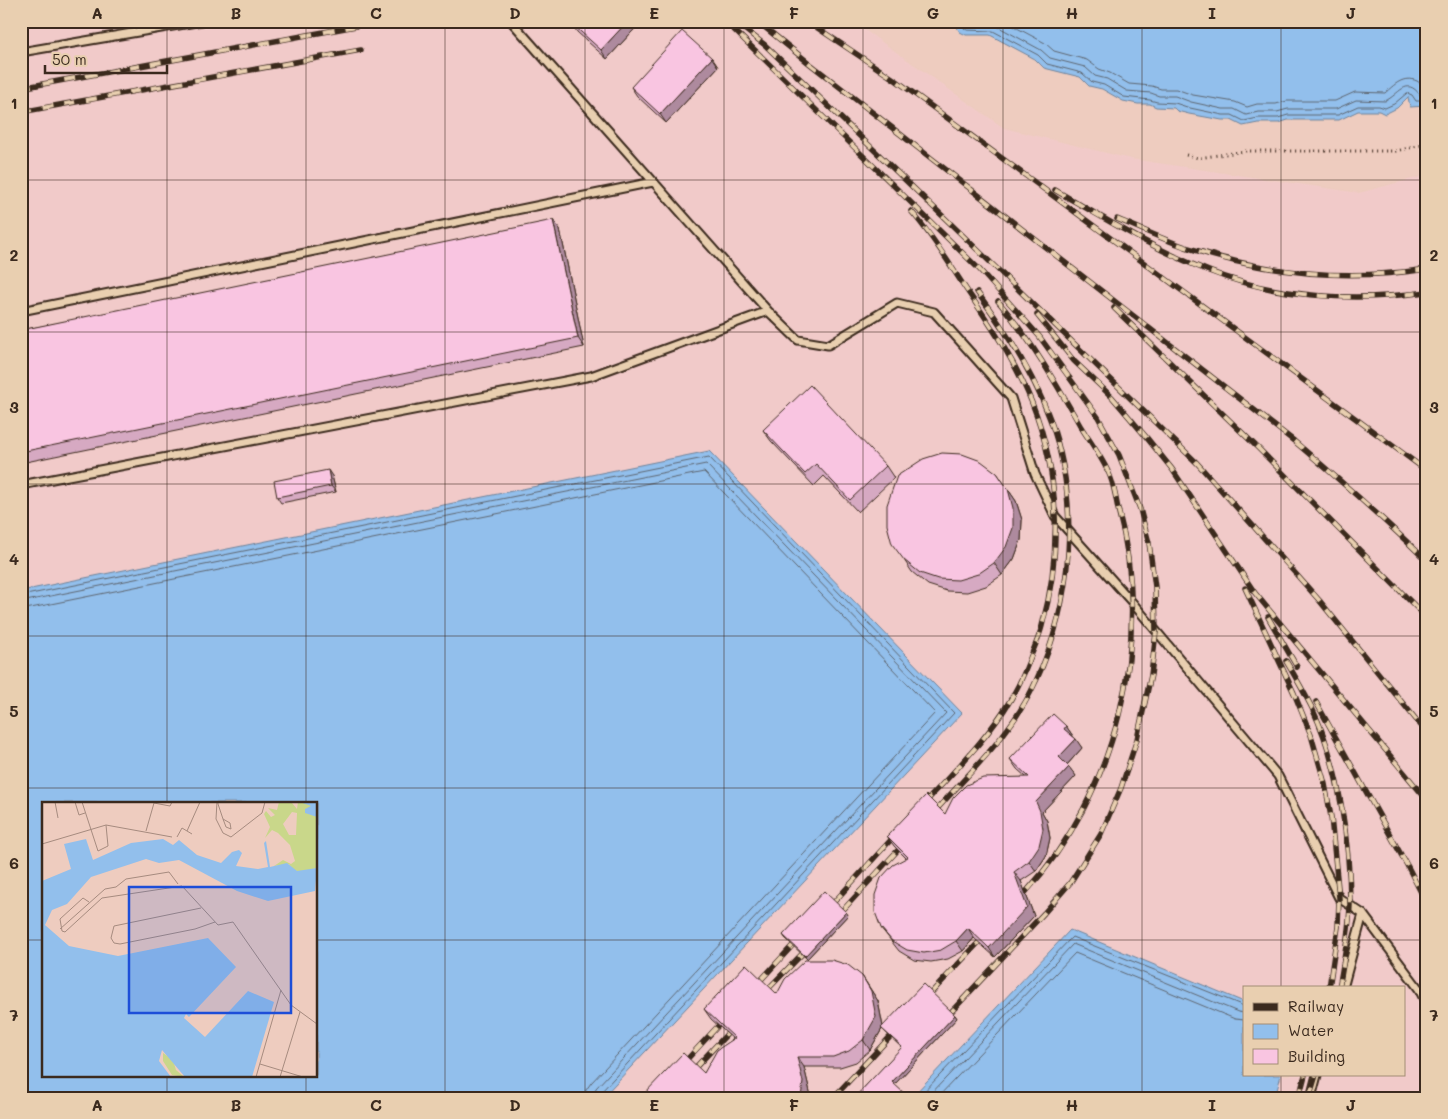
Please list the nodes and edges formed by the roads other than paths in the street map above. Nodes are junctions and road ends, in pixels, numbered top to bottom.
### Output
1 (202, 21) edge
2 (511, 21) edge
3 (21, 52) edge
4 (653, 182) junction
5 (21, 311) edge
6 (768, 311) junction
7 (21, 485) edge
8 (1364, 914) junction
9 (1343, 986) edge
10 (1427, 1005) edge
11 (1318, 1076) edge
12 (1311, 1098) edge

1 - 3 lane
2 - 4 lane
4 - 5 lane
4 - 6 lane
6 - 7 lane
6 - 8 lane
8 - 9 lane
8 - 10 lane
11 - 12 lane

